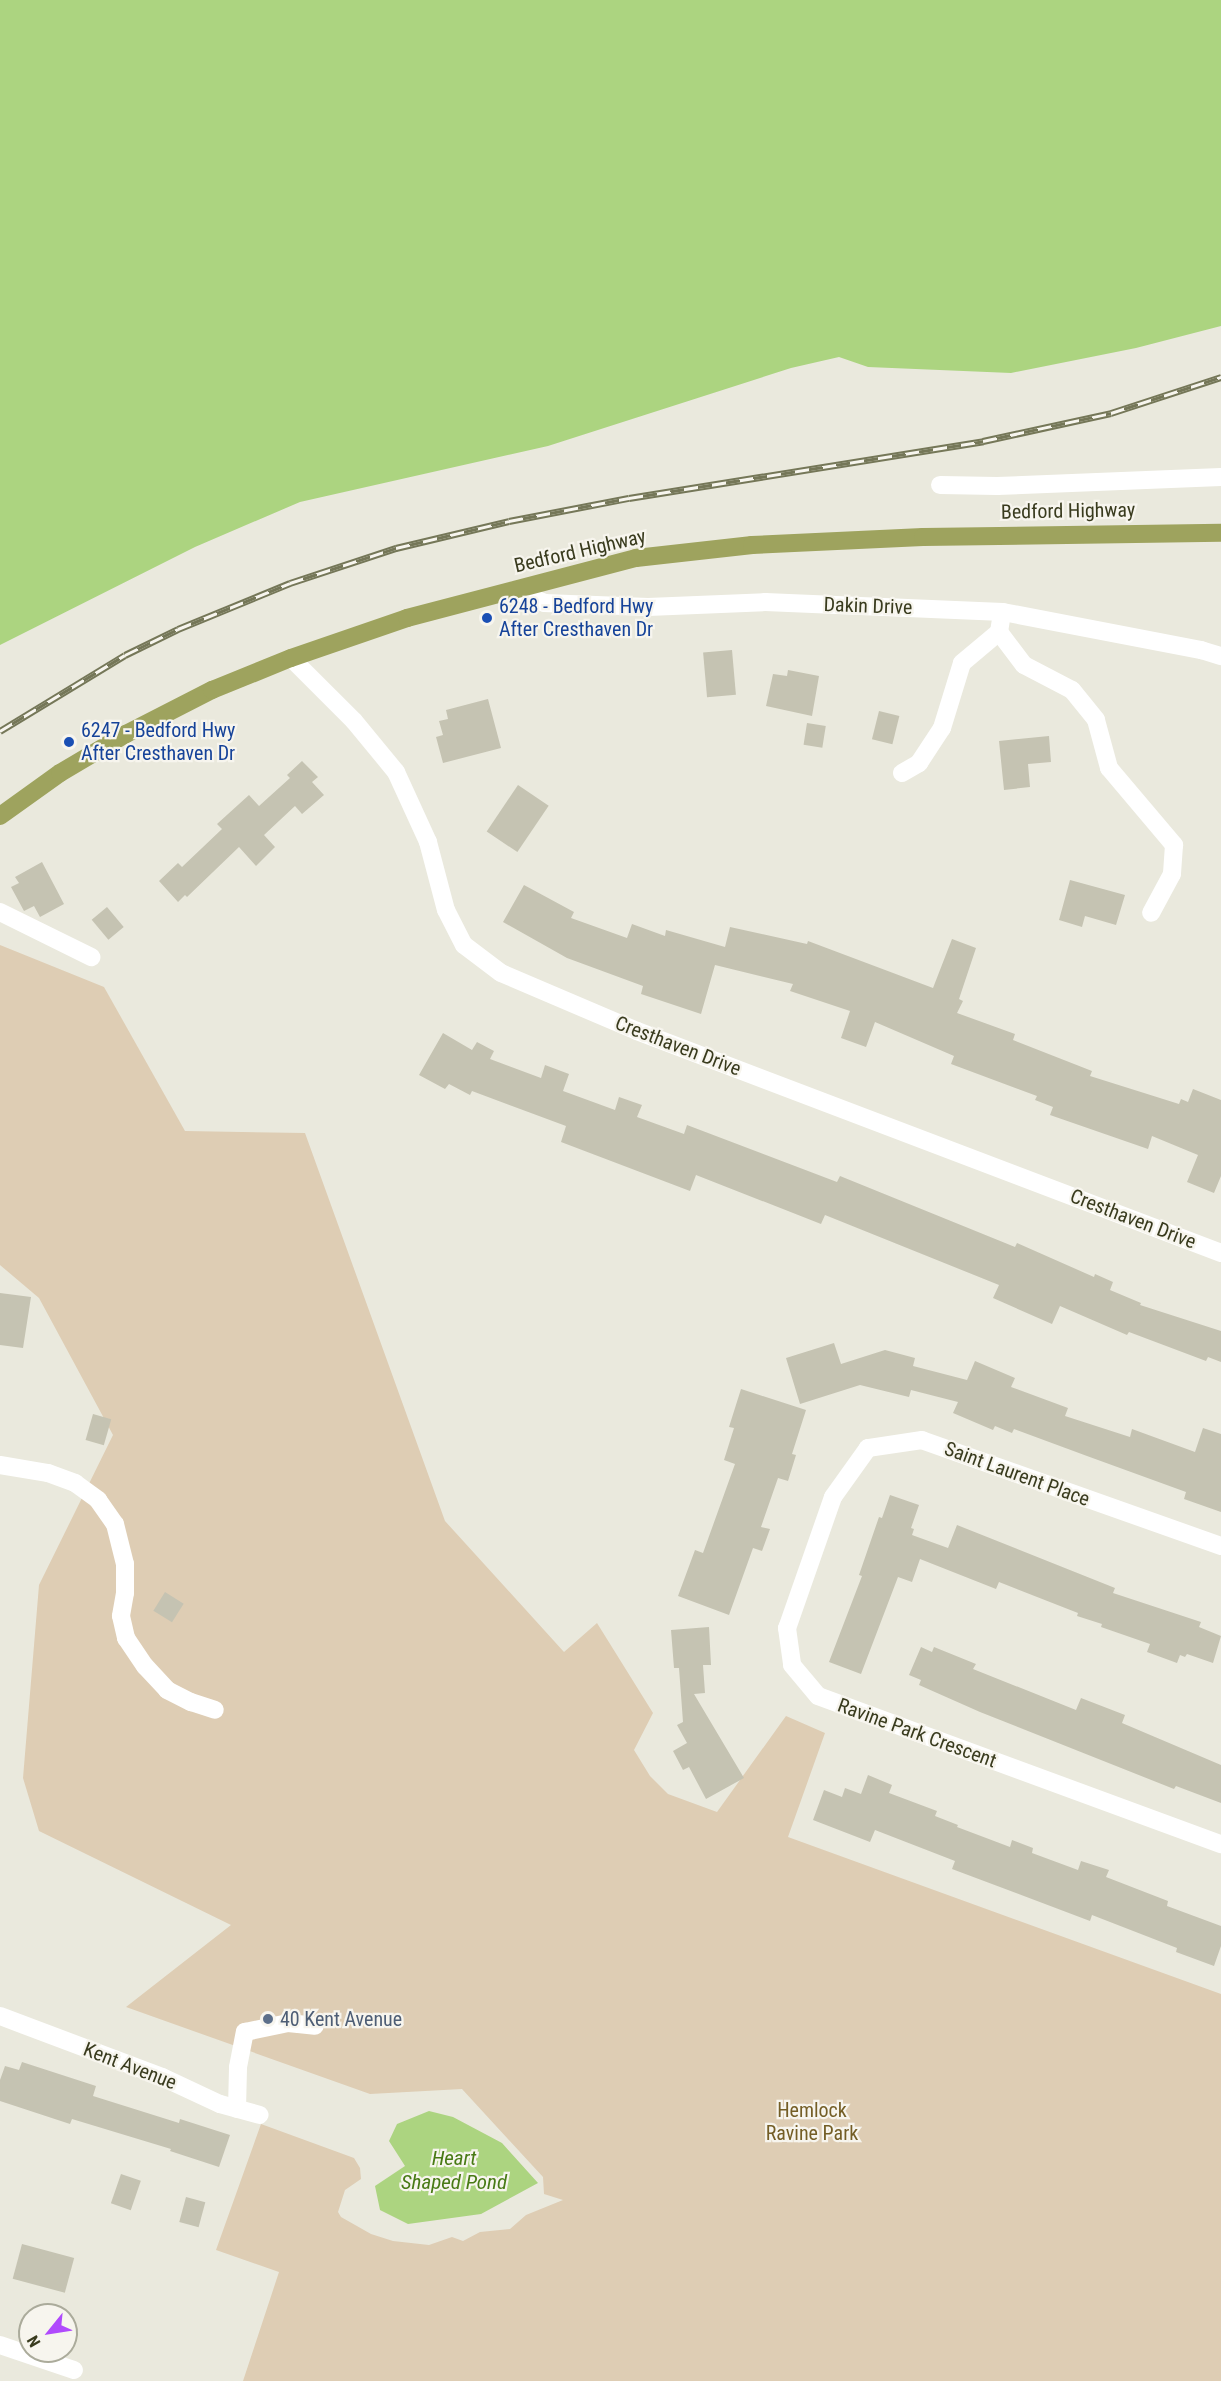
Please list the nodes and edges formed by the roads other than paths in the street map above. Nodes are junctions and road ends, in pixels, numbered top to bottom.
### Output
1 (1221, 477) edge
2 (940, 485) dead end
3 (1221, 532) edge
4 (514, 590) junction
5 (1003, 612) junction
6 (999, 632) junction
7 (1221, 656) edge
8 (291, 658) junction
9 (903, 773) dead end
10 (0, 816) edge
11 (0, 912) edge
12 (1151, 912) dead end
13 (91, 957) dead end
14 (1221, 1253) edge
15 (0, 1465) edge
16 (833, 1497) joint
17 (1221, 1546) edge
18 (215, 1710) dead end
19 (1221, 1844) edge
20 (0, 2016) edge
21 (315, 2026) dead end
22 (237, 2109) junction
23 (260, 2115) dead end
24 (0, 2345) edge
25 (74, 2370) dead end

1 - 2 street
3 - 4 main road, Bedford Highway
4 - 5 street, Dakin Drive
4 - 8 main road, Bedford Highway
5 - 6 street
5 - 7 street, Dakin Drive
6 - 9 street
6 - 12 street
8 - 10 main road, Bedford Highway
8 - 14 street, Cresthaven Drive
11 - 13 street
15 - 18 street
16 - 17 street, Saint Laurent Place
16 - 19 street, Ravine Park Crescent
20 - 22 street, Kent Avenue
21 - 22 street
22 - 23 street, Kent Avenue
24 - 25 street

